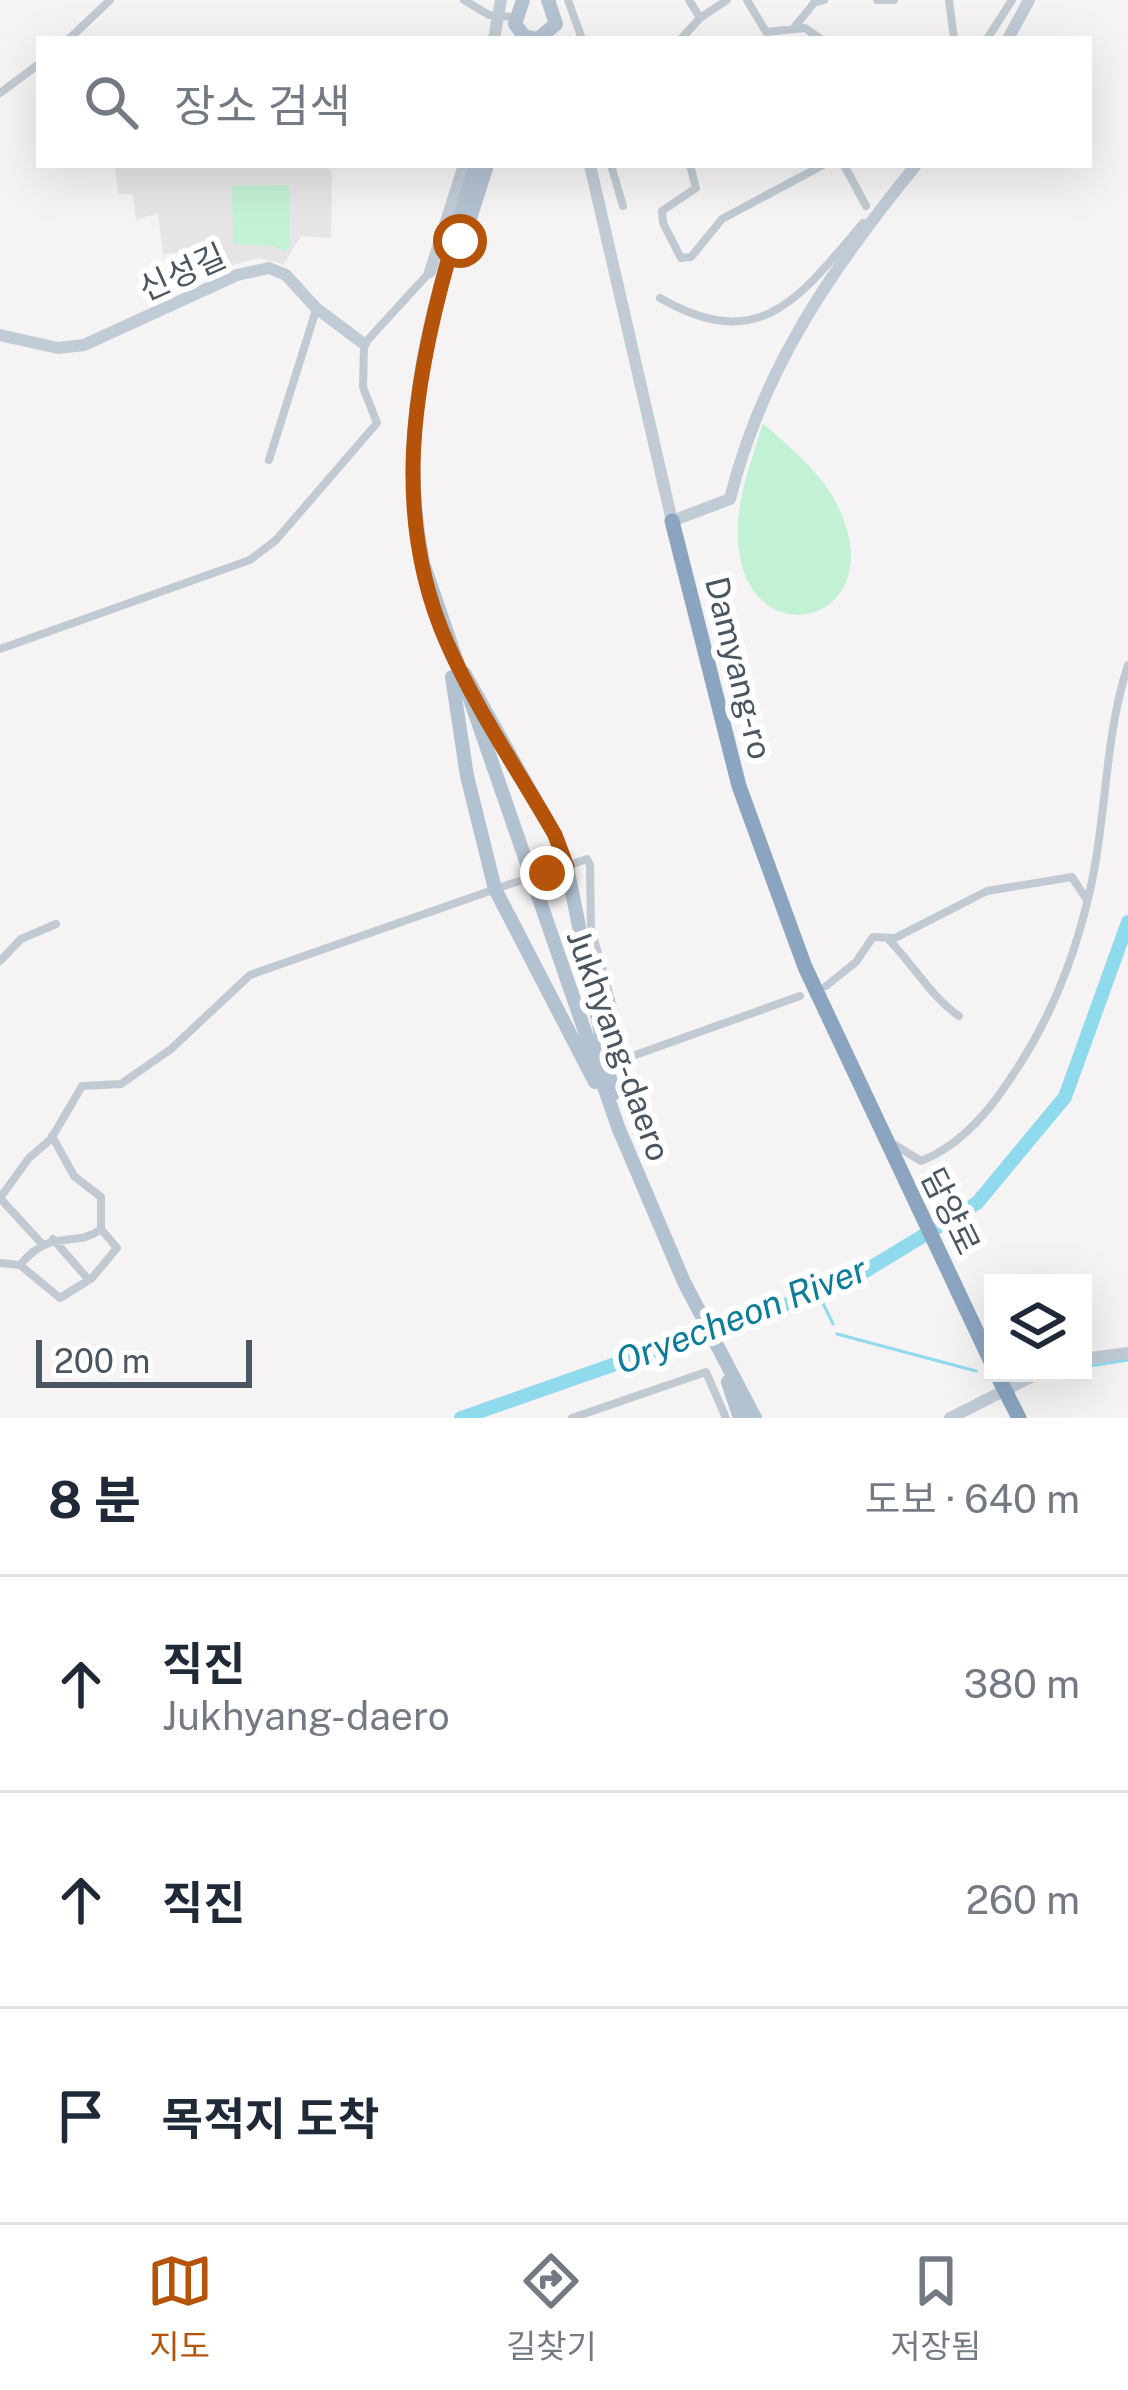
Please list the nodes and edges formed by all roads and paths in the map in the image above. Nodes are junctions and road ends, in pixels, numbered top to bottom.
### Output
1 (110, 0) edge
2 (464, 0) edge
3 (501, 0) edge
4 (688, 0) edge
5 (727, 0) edge
6 (747, 0) edge
7 (824, 0) edge
8 (872, 0) edge
9 (894, 0) edge
10 (949, 0) edge
11 (1012, 0) edge
12 (1029, 0) edge
13 (557, 9) edge
14 (514, 14) edge
15 (700, 18) junction
16 (794, 29) junction
17 (72, 36) edge
18 (580, 36) edge
19 (684, 36) edge
20 (818, 36) edge
21 (954, 36) edge
22 (989, 36) edge
23 (1010, 36) edge
24 (36, 66) edge
25 (0, 93) edge
26 (463, 168) edge
27 (475, 168) edge
28 (486, 168) edge
29 (591, 168) edge
30 (611, 168) edge
31 (691, 168) edge
32 (818, 168) edge
33 (846, 168) edge
34 (913, 168) edge
35 (913, 168) edge
36 (623, 206) dead end
37 (866, 206) dead end
38 (449, 257) junction
39 (430, 272) junction
40 (660, 298) dead end
41 (316, 308) junction
42 (0, 335) edge
43 (364, 344) junction
44 (269, 460) dead end
45 (672, 520) junction
46 (447, 643) junction
47 (0, 650) edge
48 (1128, 665) edge
49 (567, 867) junction
50 (547, 873) tunnel mouth
51 (514, 883) tunnel mouth
52 (495, 889) junction
53 (1087, 900) junction
54 (56, 924) dead end
55 (888, 938) junction
56 (0, 961) edge
57 (826, 986) dead end
58 (800, 996) dead end
59 (958, 1016) dead end
60 (618, 1127) junction
61 (880, 1132) junction
62 (52, 1136) junction
63 (895, 1165) joint
64 (0, 1198) edge
65 (101, 1229) junction
66 (47, 1241) junction
67 (0, 1263) edge
68 (20, 1265) junction
69 (88, 1279) junction
70 (984, 1348) edge
71 (1128, 1353) edge
72 (1092, 1358) edge
73 (725, 1365) junction
74 (1001, 1382) edge
75 (1022, 1382) edge
76 (572, 1418) edge
77 (726, 1418) edge
78 (740, 1418) edge
79 (755, 1418) edge
80 (950, 1418) edge
81 (1018, 1418) edge

1 - 17 street
2 - 14 street
3 - 14 main road
4 - 15 street
5 - 15 street
6 - 16 street
7 - 16 street
8 - 9 street
10 - 21 street
11 - 22 street
12 - 23 main road
13 - 18 street
15 - 19 street
16 - 20 street
24 - 25 street
26 - 39 main road
27 - 38 main road, Jukhyang-daero
28 - 38 main road, Jukhyang-daero
29 - 45 main road, Damyang-ro
30 - 36 street
31 - 32 street
33 - 37 street
34 - 45 main road
35 - 40 street
38 - 39 street
38 - 46 main road, Jukhyang-daero
39 - 43 street
41 - 42 main road, 신성길
41 - 43 main road, 신성길
41 - 44 street
43 - 47 street
45 - 61 highway, Damyang-ro
46 - 49 main road
46 - 52 main road
46 - 60 main road, Jukhyang-daero
48 - 53 street
49 - 50 street
49 - 58 street
49 - 60 main road
51 - 52 street
52 - 60 main road
52 - 62 street
53 - 55 street
53 - 61 street
54 - 56 street
55 - 57 street
55 - 59 street
60 - 73 main road, Jukhyang-daero
61 - 63 highway, Damyang-ro
62 - 64 street
62 - 65 street
63 - 70 highway, 담양로
64 - 66 street
65 - 66 street
65 - 69 street
66 - 68 street
66 - 69 street
67 - 68 street
68 - 69 street
71 - 72 main road
73 - 78 main road
73 - 79 main road, Jukhyang-daero
74 - 81 highway
75 - 80 main road
76 - 77 street

